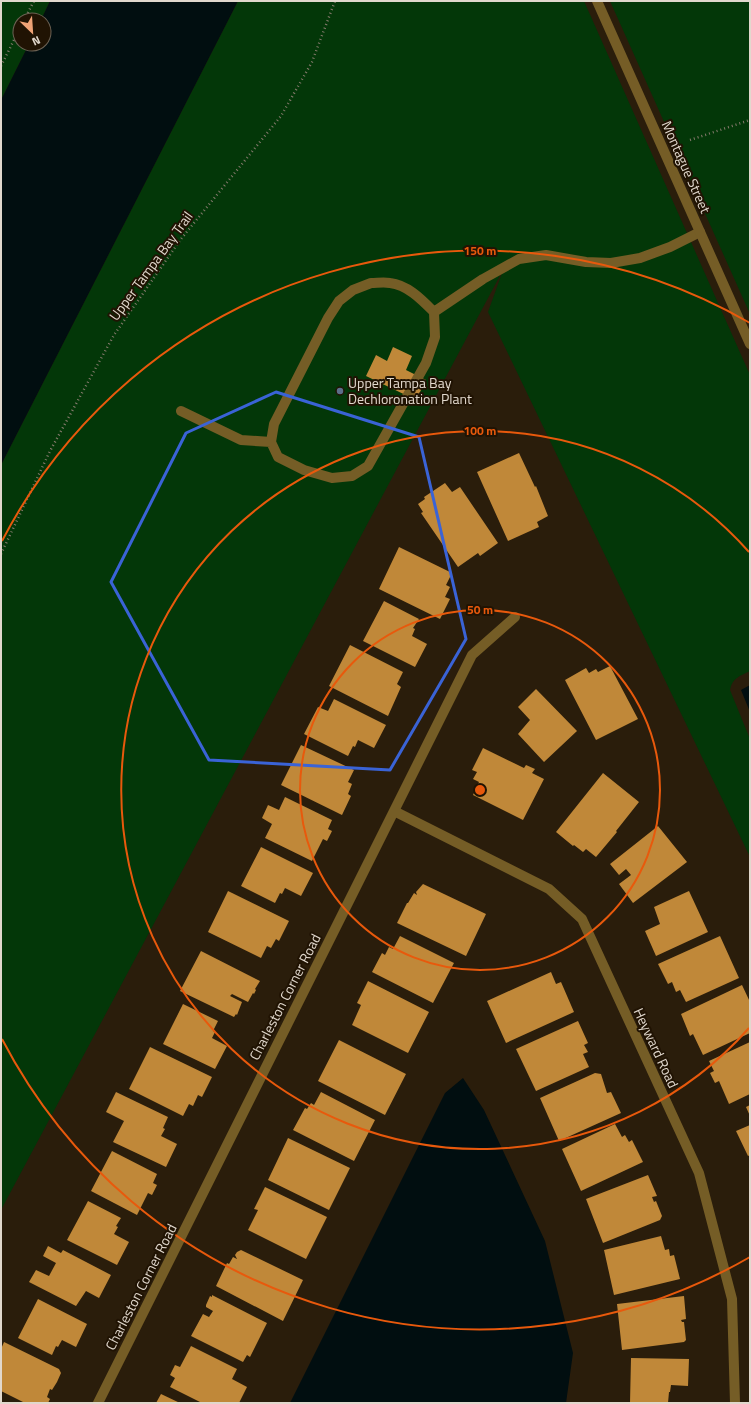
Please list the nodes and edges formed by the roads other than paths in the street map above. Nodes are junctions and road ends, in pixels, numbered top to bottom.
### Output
1 (597, 1) edge
2 (700, 232) junction
3 (434, 312) junction
4 (750, 344) edge
5 (181, 411) dead end
6 (271, 442) junction
7 (515, 617) dead end
8 (394, 811) junction
9 (98, 1403) edge
10 (735, 1403) edge

1 - 2 street, Montague Street
2 - 3 street
2 - 4 street, Montague Street
3 - 6 street
3 - 6 street
5 - 6 street
7 - 8 street, Charleston Corner Road
8 - 9 street, Charleston Corner Road
8 - 10 street, Heyward Road

